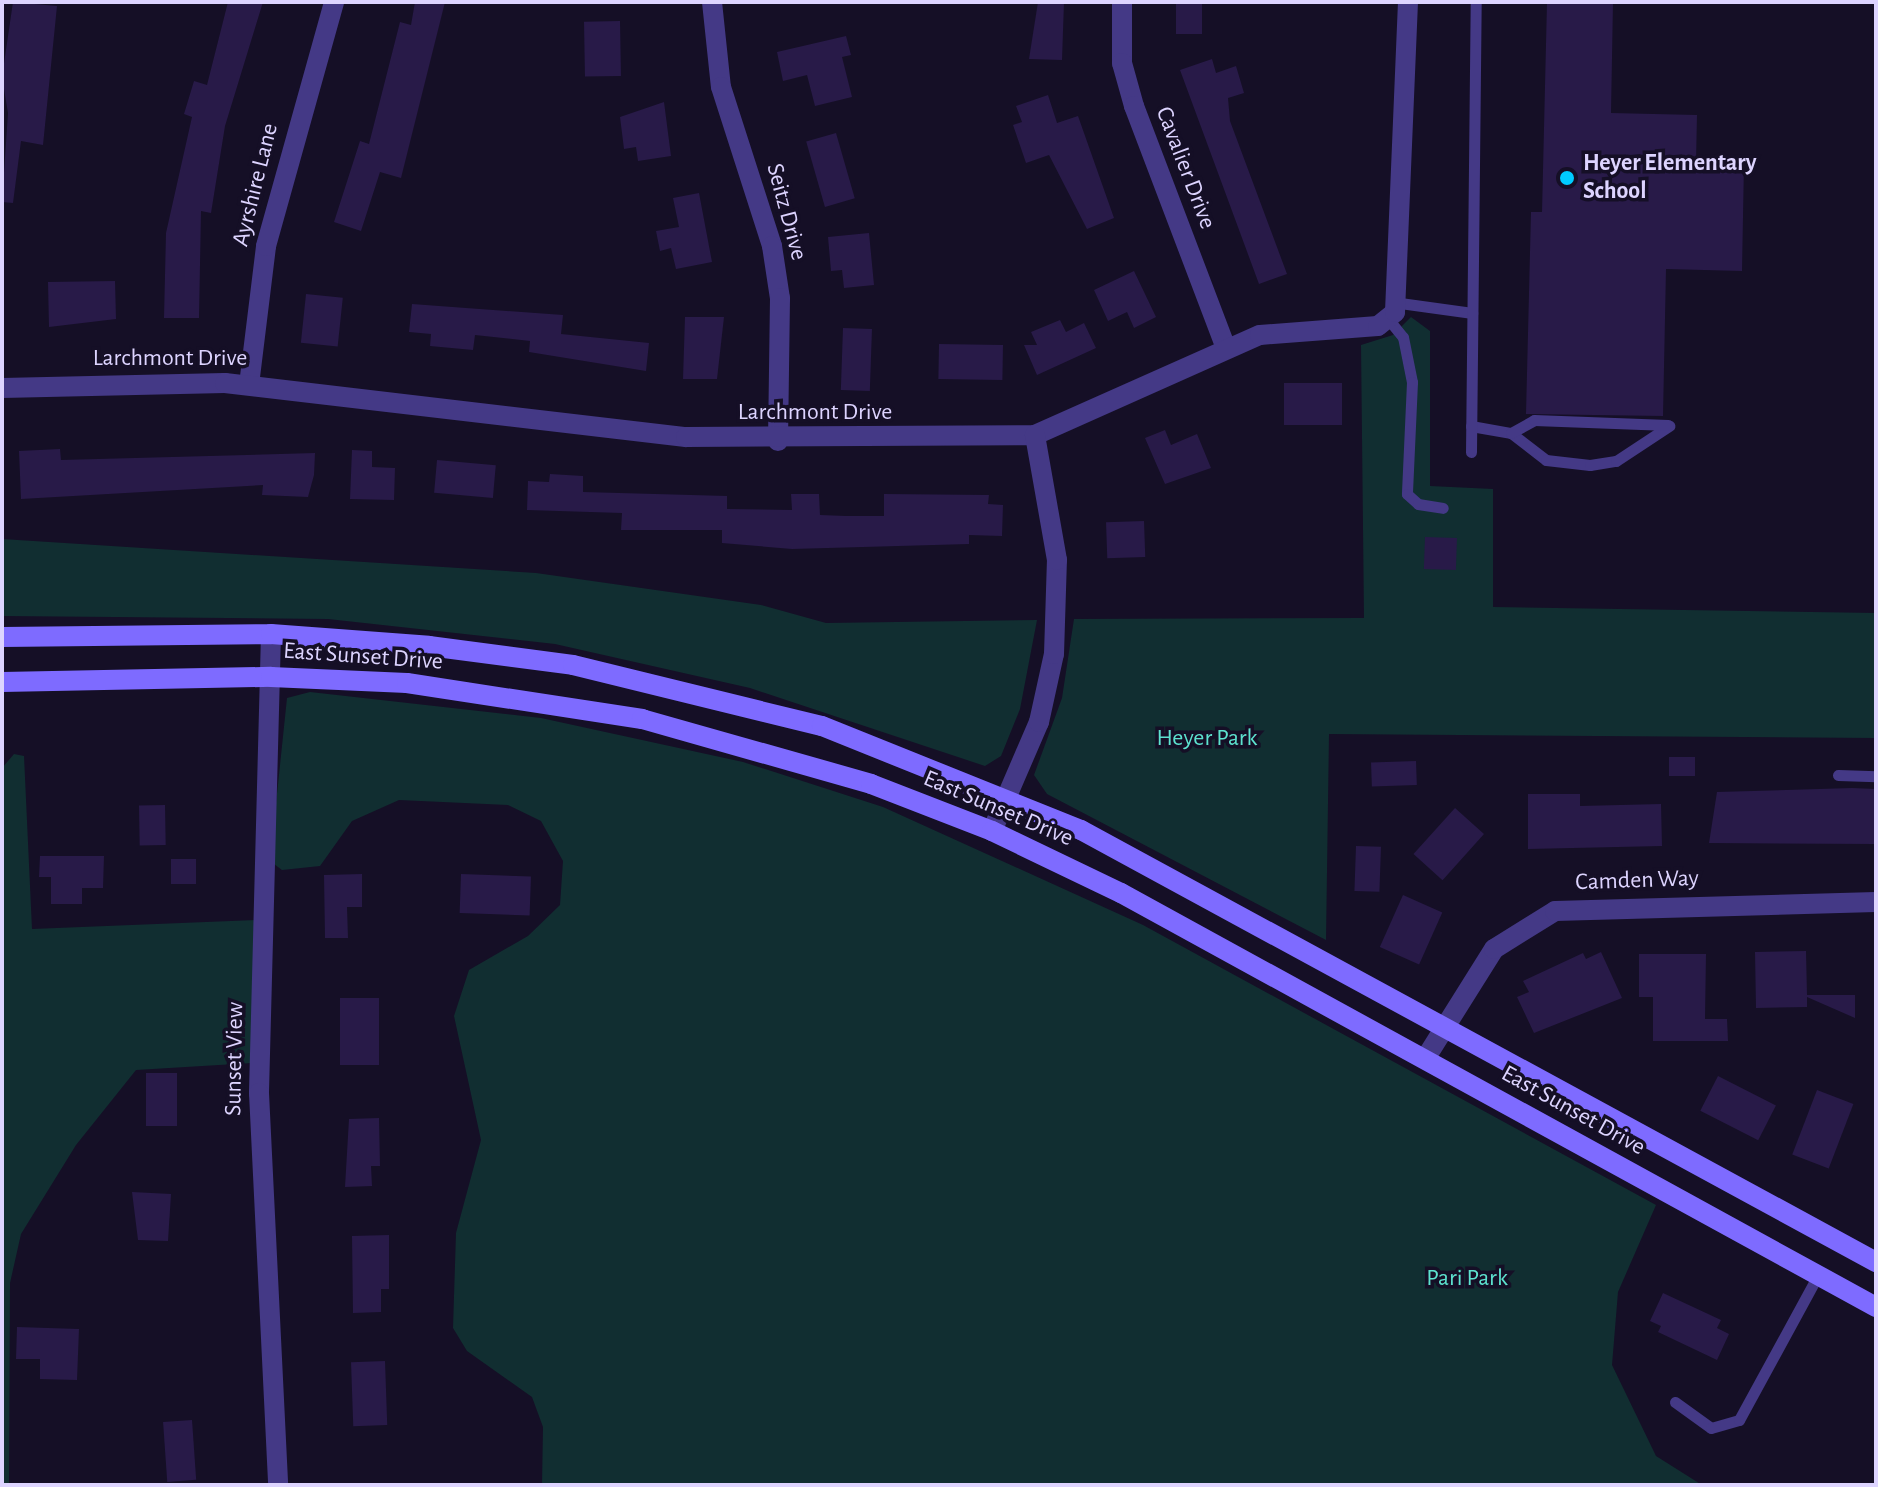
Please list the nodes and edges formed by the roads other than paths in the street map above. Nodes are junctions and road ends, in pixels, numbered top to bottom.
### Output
1 (334, 2) edge
2 (712, 2) edge
3 (1122, 2) edge
4 (1408, 2) edge
5 (1476, 2) edge
6 (1394, 311) junction
7 (1472, 313) junction
8 (1226, 348) junction
9 (249, 385) junction
10 (2, 388) edge
11 (1471, 426) junction
12 (1511, 433) junction
13 (1035, 435) junction
14 (778, 441) junction
15 (1471, 452) dead end
16 (1443, 508) dead end
17 (271, 634) junction
18 (2, 637) edge
19 (271, 677) junction
20 (2, 682) edge
21 (1838, 775) dead end
22 (1876, 776) edge
23 (1008, 796) junction
24 (992, 831) junction
25 (1876, 902) edge
26 (1444, 1026) junction
27 (1425, 1059) junction
28 (1876, 1262) edge
29 (1818, 1275) junction
30 (1876, 1307) edge
31 (1675, 1402) dead end
32 (278, 1485) edge

1 - 9 street, Ayrshire Lane
2 - 14 street, Seitz Drive
3 - 8 street, Cavalier Drive
4 - 6 street
5 - 7 lane
6 - 7 lane
6 - 8 street, Larchmont Drive
6 - 16 lane
7 - 11 lane
8 - 13 street, Larchmont Drive
9 - 10 street, Larchmont Drive
9 - 14 street, Larchmont Drive
11 - 12 lane
11 - 15 lane
12 - 12 lane
13 - 14 street, Larchmont Drive
13 - 23 street
17 - 18 main road, East Sunset Drive
17 - 19 street, Sunset View
17 - 23 main road, East Sunset Drive
19 - 20 main road, East Sunset Drive
19 - 24 main road, East Sunset Drive
19 - 32 street, Sunset View
21 - 22 lane
23 - 24 street
23 - 26 main road, East Sunset Drive
24 - 27 main road, East Sunset Drive
25 - 26 street, Camden Way
26 - 27 street, Camden Way
26 - 28 main road, East Sunset Drive
27 - 29 main road, East Sunset Drive
29 - 30 main road, East Sunset Drive
29 - 31 lane

